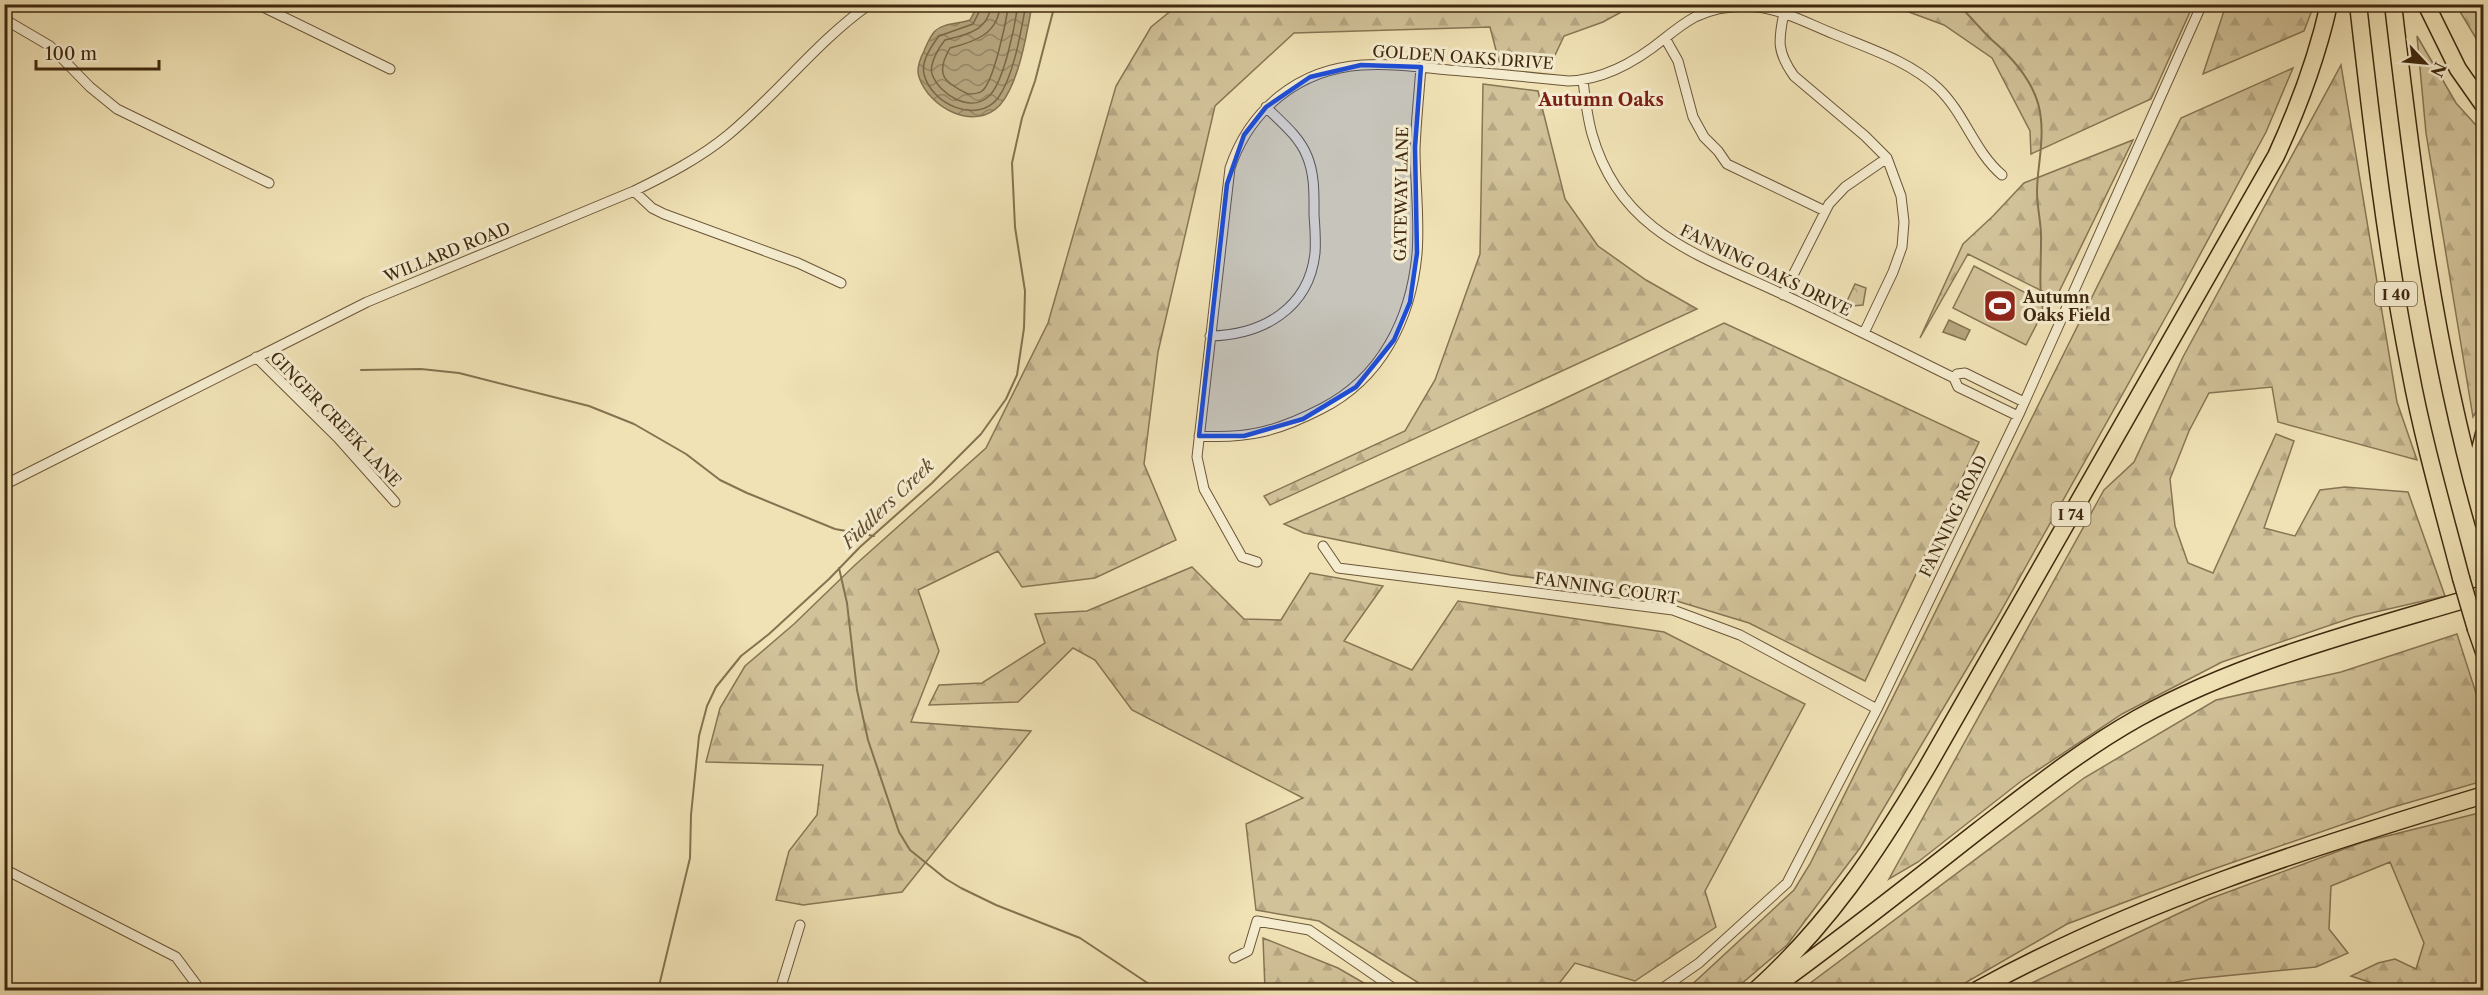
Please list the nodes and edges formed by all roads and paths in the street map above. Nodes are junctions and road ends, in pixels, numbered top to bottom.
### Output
1 (257, 4) edge
2 (870, 4) edge
3 (2202, 4) edge
4 (2329, 4) edge
5 (2358, 4) edge
6 (2393, 4) edge
7 (2426, 4) edge
8 (1784, 13) junction
9 (4, 19) edge
10 (1665, 38) junction
11 (1421, 67) junction
12 (390, 69) dead end
13 (1583, 80) junction
14 (2484, 106) edge
15 (1266, 107) junction
16 (1887, 158) junction
17 (2002, 175) dead end
18 (269, 183) dead end
19 (634, 191) junction
20 (1825, 211) junction
21 (841, 283) dead end
22 (1784, 295) junction
23 (1864, 333) junction
24 (1210, 336) junction
25 (256, 357) junction
26 (1954, 378) junction
27 (2024, 402) junction
28 (2018, 416) junction
29 (2484, 434) edge
30 (1199, 436) junction
31 (4, 485) edge
32 (395, 502) dead end
33 (2483, 521) edge
34 (1323, 546) dead end
35 (1257, 562) dead end
36 (2484, 594) edge
37 (2484, 652) edge
38 (1877, 709) junction
39 (2484, 795) edge
40 (4, 869) edge
41 (800, 925) dead end
42 (1234, 958) dead end
43 (196, 990) edge
44 (780, 990) edge
45 (1396, 990) edge
46 (1660, 990) edge
47 (1756, 990) edge
48 (1770, 990) edge
49 (1977, 990) edge

1 - 12 street
2 - 19 street, WILLARD ROAD
3 - 27 street, FANNING ROAD
4 - 47 highway, I 74
5 - 37 highway, I 40, bridge
6 - 33 highway, I 40
7 - 14 highway
8 - 10 street, GOLDEN OAKS DRIVE
8 - 16 street
8 - 17 street, GOLDEN OAKS DRIVE
9 - 18 street
10 - 13 street, GOLDEN OAKS DRIVE
10 - 20 street
11 - 13 street, GOLDEN OAKS DRIVE
11 - 15 street, GOLDEN OAKS DRIVE
11 - 30 street, GATEWAY LANE
13 - 22 street, FANNING OAKS DRIVE
15 - 24 street, GOLDEN OAKS DRIVE
15 - 24 street
16 - 20 street
16 - 23 street
19 - 21 street
19 - 25 street, WILLARD ROAD
20 - 22 street
22 - 23 street, FANNING OAKS DRIVE
23 - 26 street, FANNING OAKS DRIVE
24 - 30 street, GOLDEN OAKS DRIVE
25 - 31 street, WILLARD ROAD
25 - 32 street, GINGER CREEK LANE
26 - 27 street, FANNING OAKS DRIVE
26 - 28 street, FANNING OAKS DRIVE
27 - 28 street, FANNING ROAD
28 - 38 street, FANNING ROAD
29 - 33 highway
30 - 35 street, GOLDEN OAKS DRIVE
34 - 38 street, FANNING COURT
36 - 48 highway
38 - 46 street, FANNING ROAD
39 - 49 highway
40 - 43 street
41 - 44 street
42 - 45 street

